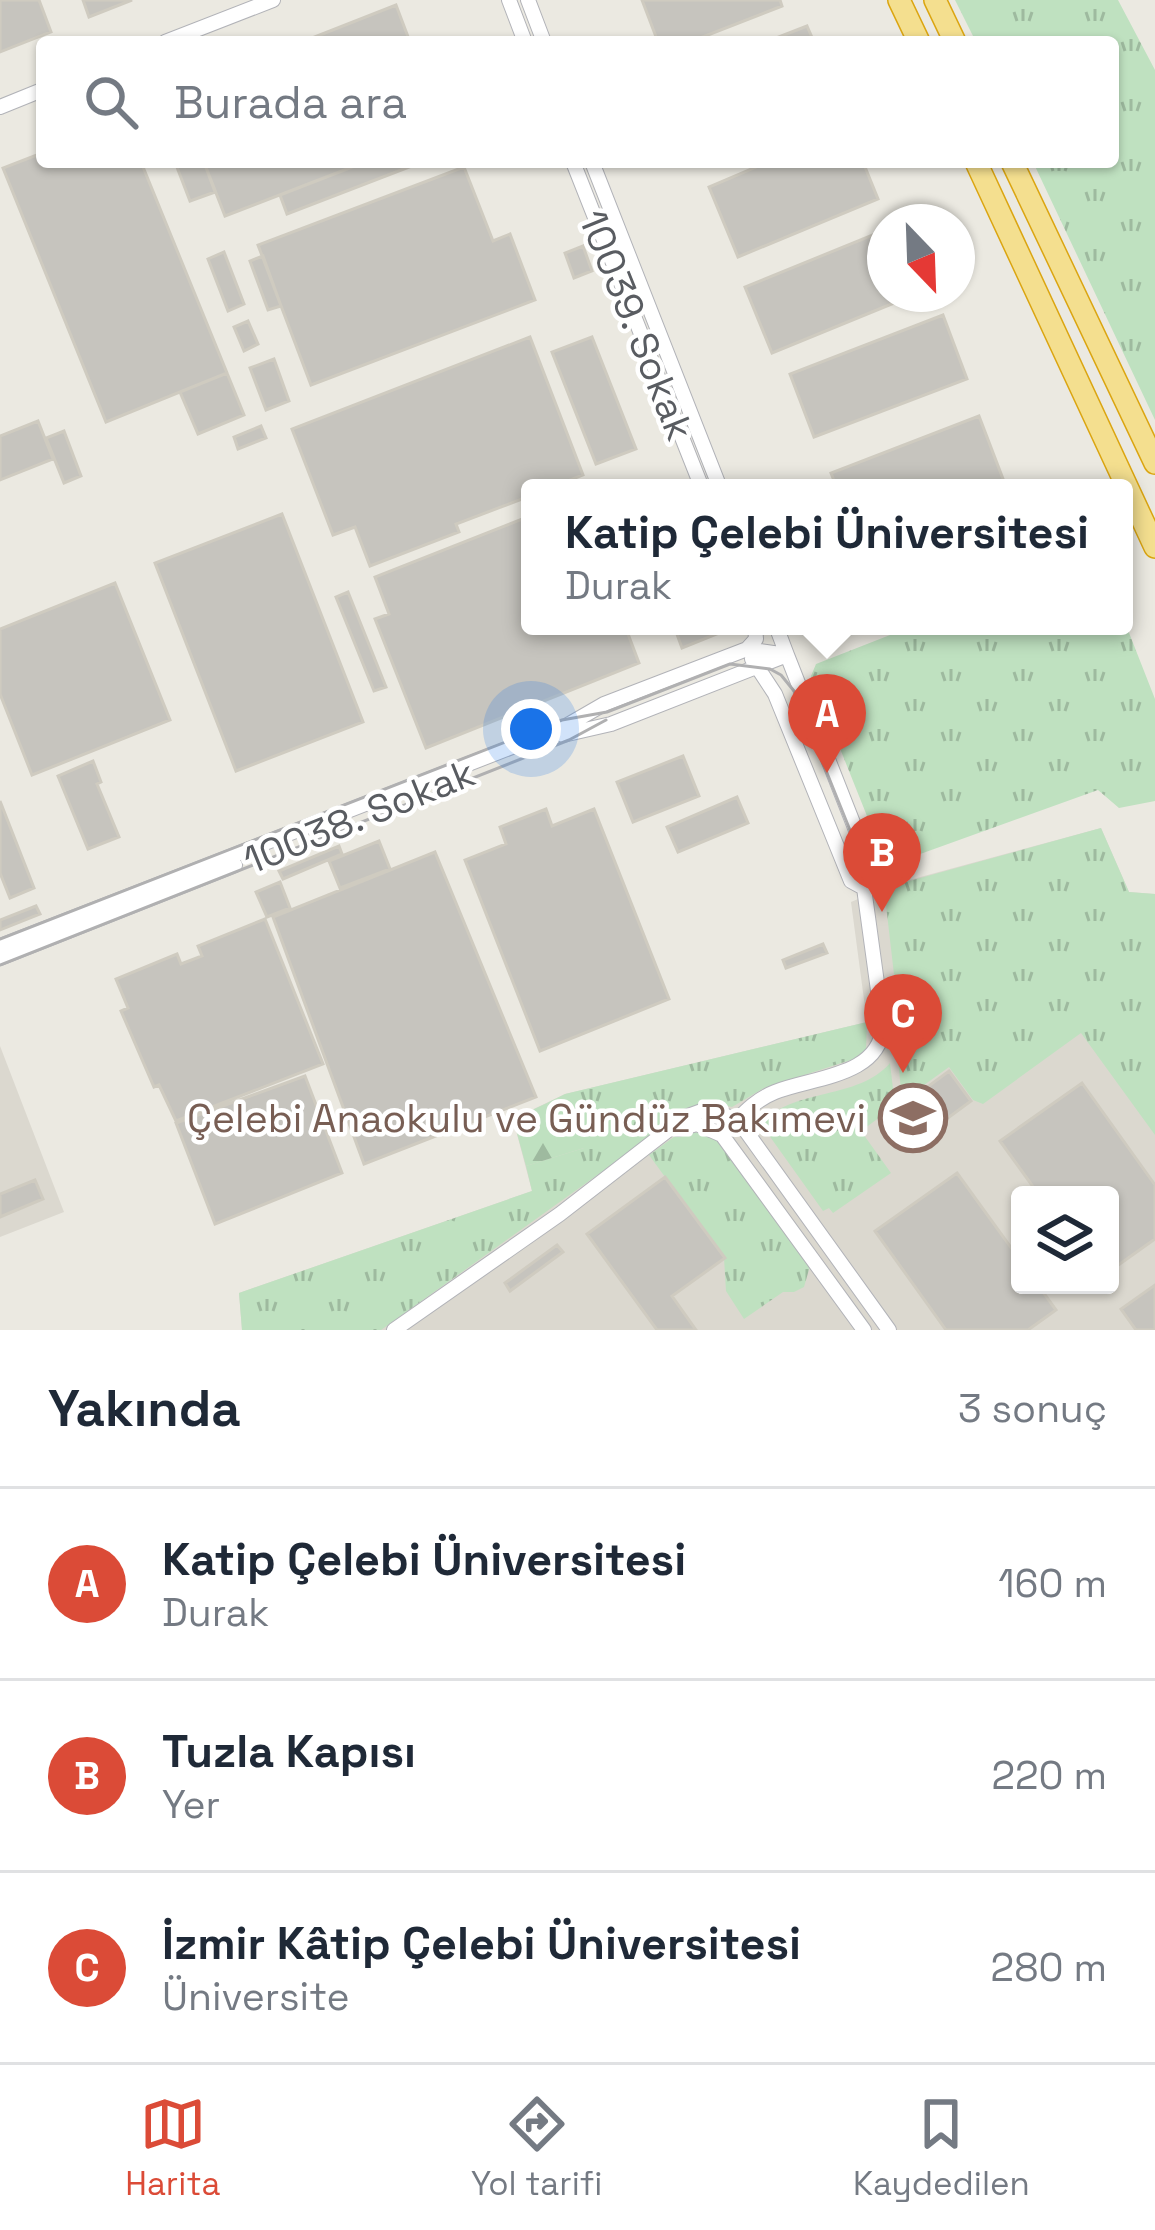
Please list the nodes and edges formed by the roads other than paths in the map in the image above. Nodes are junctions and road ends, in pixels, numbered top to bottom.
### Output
1 (273, 0) edge
2 (508, 0) edge
3 (528, 0) edge
4 (898, 0) edge
5 (935, 0) edge
6 (180, 36) edge
7 (523, 36) edge
8 (542, 36) edge
9 (916, 36) edge
10 (952, 36) edge
11 (36, 92) edge
12 (0, 106) edge
13 (574, 168) edge
14 (594, 168) edge
15 (979, 168) edge
16 (1015, 168) edge
17 (1155, 463) edge
18 (698, 479) edge
19 (716, 479) edge
20 (1123, 479) edge
21 (1133, 500) edge
22 (1155, 547) edge
23 (756, 635) edge
24 (779, 635) edge
25 (747, 649) junction
26 (787, 655) junction
27 (757, 667) junction
28 (864, 888) junction
29 (0, 946) edge
30 (0, 958) edge
31 (737, 1120) junction
32 (668, 1132) junction
33 (722, 1135) junction
34 (394, 1330) edge
35 (864, 1330) edge
36 (889, 1330) edge

1 - 6 street
2 - 7 street
3 - 8 street
4 - 9 highway
5 - 10 highway
11 - 12 street
13 - 18 street, 10039. Sokak
14 - 19 street, 10039. Sokak
15 - 20 highway
16 - 17 highway
21 - 22 highway
23 - 25 street
24 - 26 street
25 - 26 street
25 - 27 street
25 - 29 street, 10038. Sokak
26 - 27 street, 10038. Sokak
26 - 28 street
27 - 28 street
27 - 30 street, 10038. Sokak
28 - 31 street
31 - 32 street
31 - 33 street
31 - 36 street
32 - 33 street
32 - 34 street
33 - 35 street

